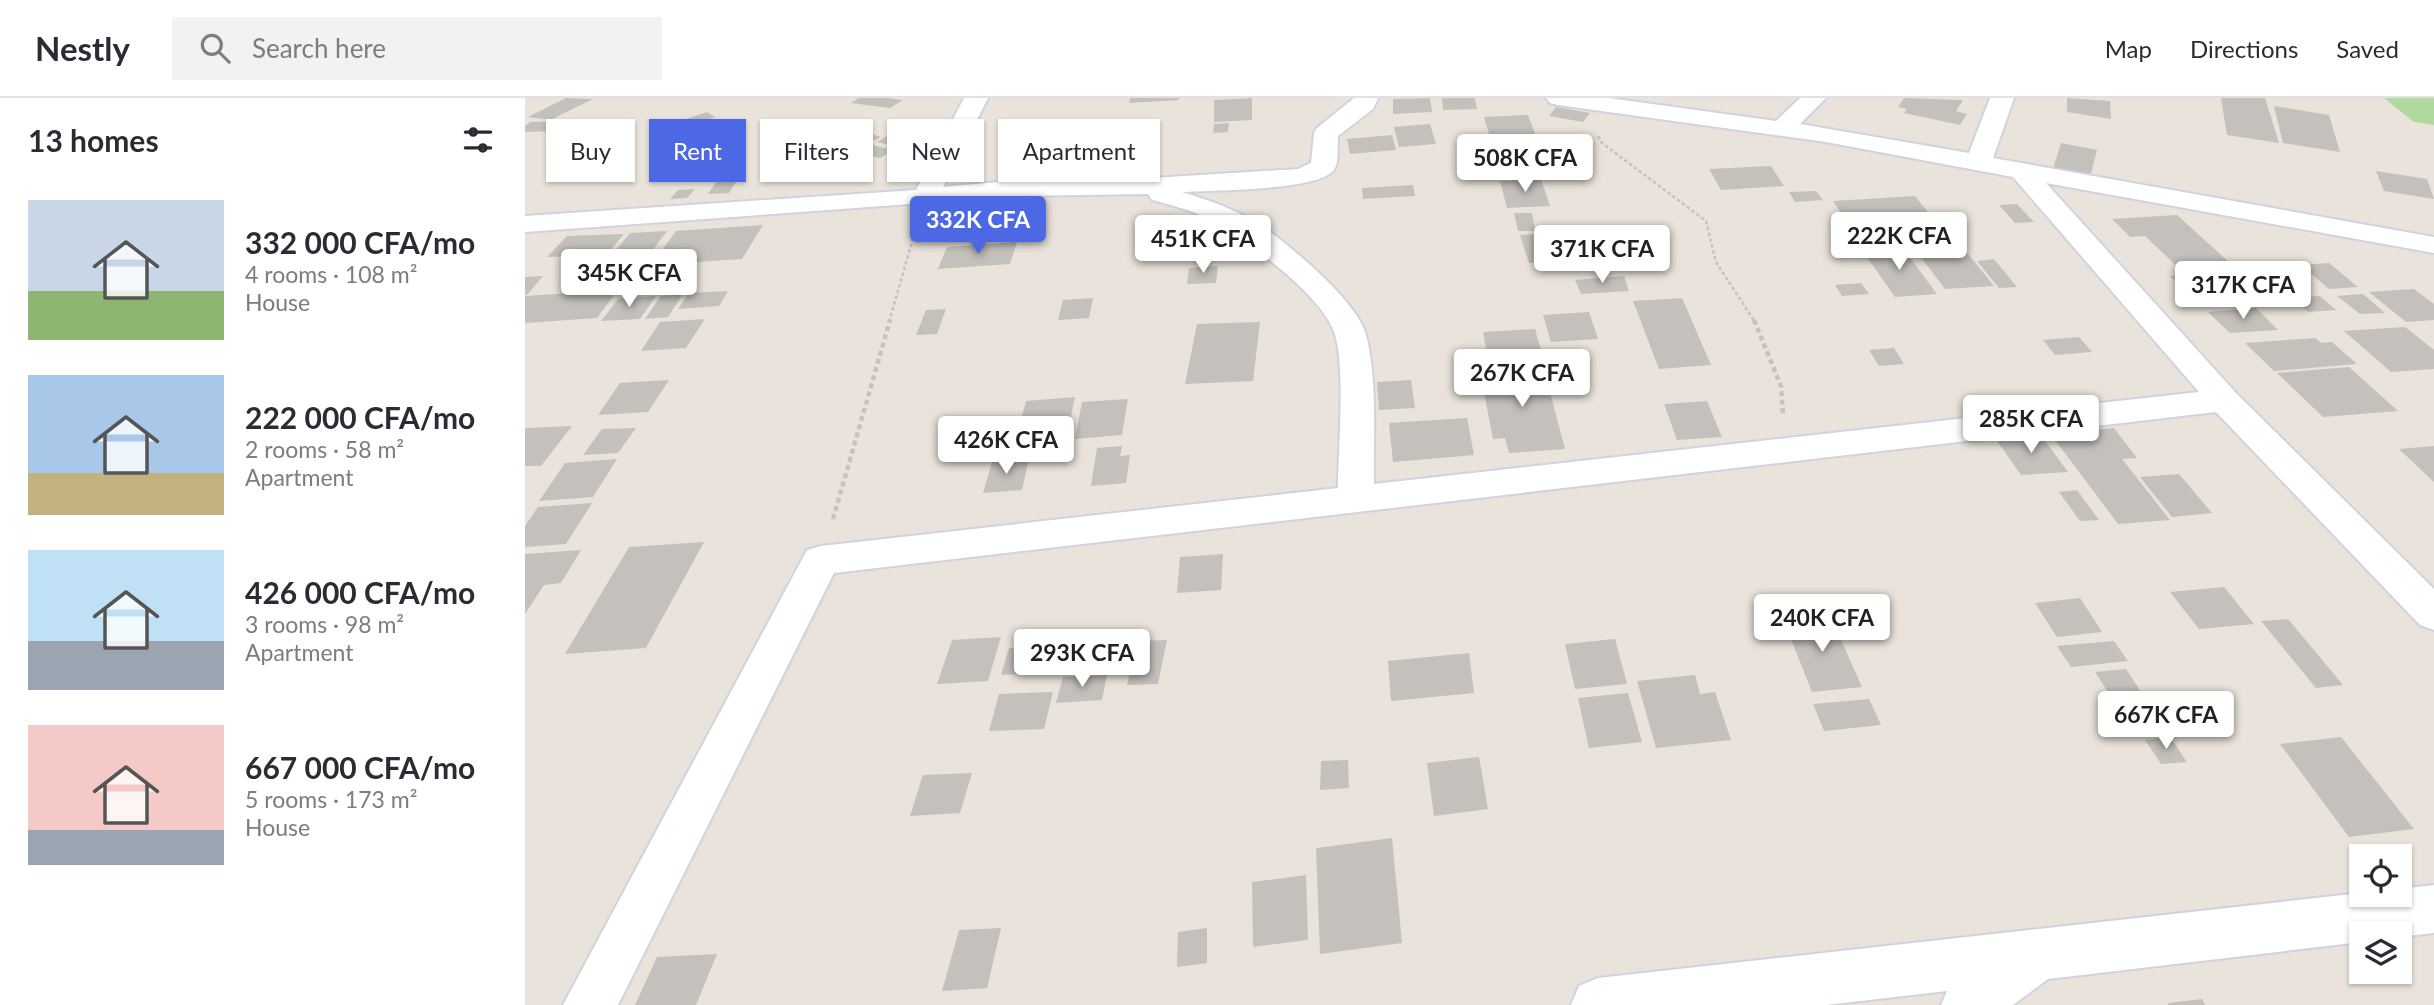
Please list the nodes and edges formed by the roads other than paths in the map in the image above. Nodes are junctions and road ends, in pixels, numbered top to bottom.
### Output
1 (977, 98) edge
2 (1366, 98) edge
3 (1559, 98) edge
4 (1814, 98) edge
5 (2002, 98) edge
6 (1781, 129) junction
7 (1978, 163) junction
8 (2022, 171) junction
9 (1136, 187) junction
10 (925, 197) junction
11 (525, 225) edge
12 (2434, 245) edge
13 (2224, 400) junction
14 (1356, 498) junction
15 (2434, 614) edge
16 (2434, 909) edge
17 (2037, 955) junction
18 (590, 1005) edge
19 (1598, 1005) edge
20 (1968, 1005) edge

1 - 10 street
2 - 9 street
3 - 6 street
4 - 6 street
5 - 7 street
6 - 7 street
7 - 8 street
8 - 12 street
8 - 13 street
9 - 10 street
9 - 14 street
10 - 11 street
13 - 14 street
13 - 15 street
14 - 18 street
16 - 17 street
17 - 19 street
17 - 20 street

